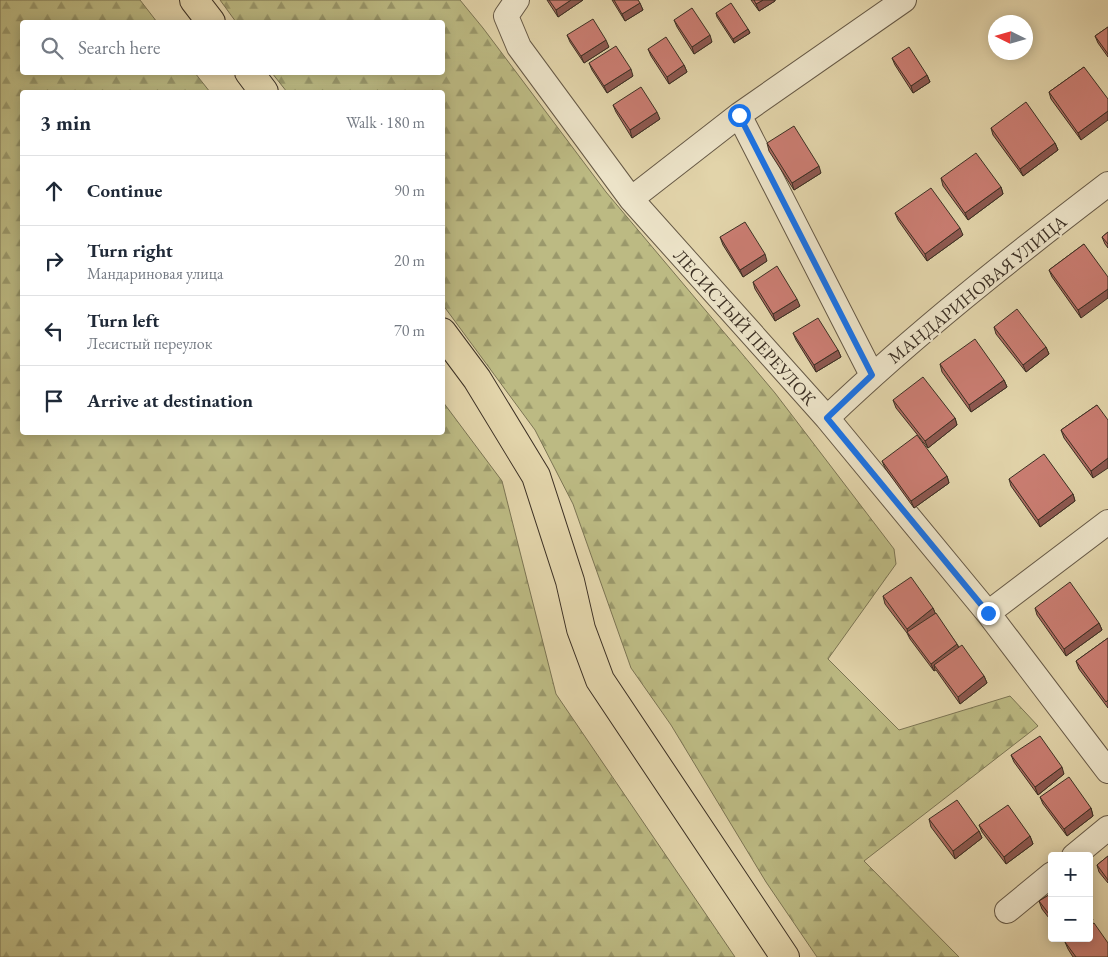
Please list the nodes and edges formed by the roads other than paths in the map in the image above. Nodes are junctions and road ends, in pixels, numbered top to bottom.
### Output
1 (194, 0) edge
2 (904, 0) edge
3 (512, 8) edge
4 (209, 20) edge
5 (251, 75) edge
6 (262, 90) edge
7 (739, 115) junction
8 (1108, 184) edge
9 (631, 199) junction
10 (445, 336) edge
11 (872, 375) junction
12 (827, 418) junction
13 (1108, 522) edge
14 (988, 613) junction
15 (1108, 771) edge
16 (1108, 828) edge
17 (1079, 852) edge
18 (1048, 877) edge
19 (1007, 911) dead end
20 (785, 957) edge

1 - 4 main road
2 - 7 street
3 - 9 street, ЛЕСИСТЫЙ ПЕРЕУЛОК
5 - 6 main road
7 - 9 street
7 - 11 street
8 - 11 street, МАНДАРИНОВАЯ УЛИЦА
9 - 12 street, ЛЕСИСТЫЙ ПЕРЕУЛОК
10 - 20 main road
11 - 12 street, МАНДАРИНОВАЯ УЛИЦА
12 - 14 street, ЛЕСИСТЫЙ ПЕРЕУЛОК
13 - 14 street
14 - 15 street, ЛЕСИСТЫЙ ПЕРЕУЛОК
16 - 17 street
18 - 19 street

